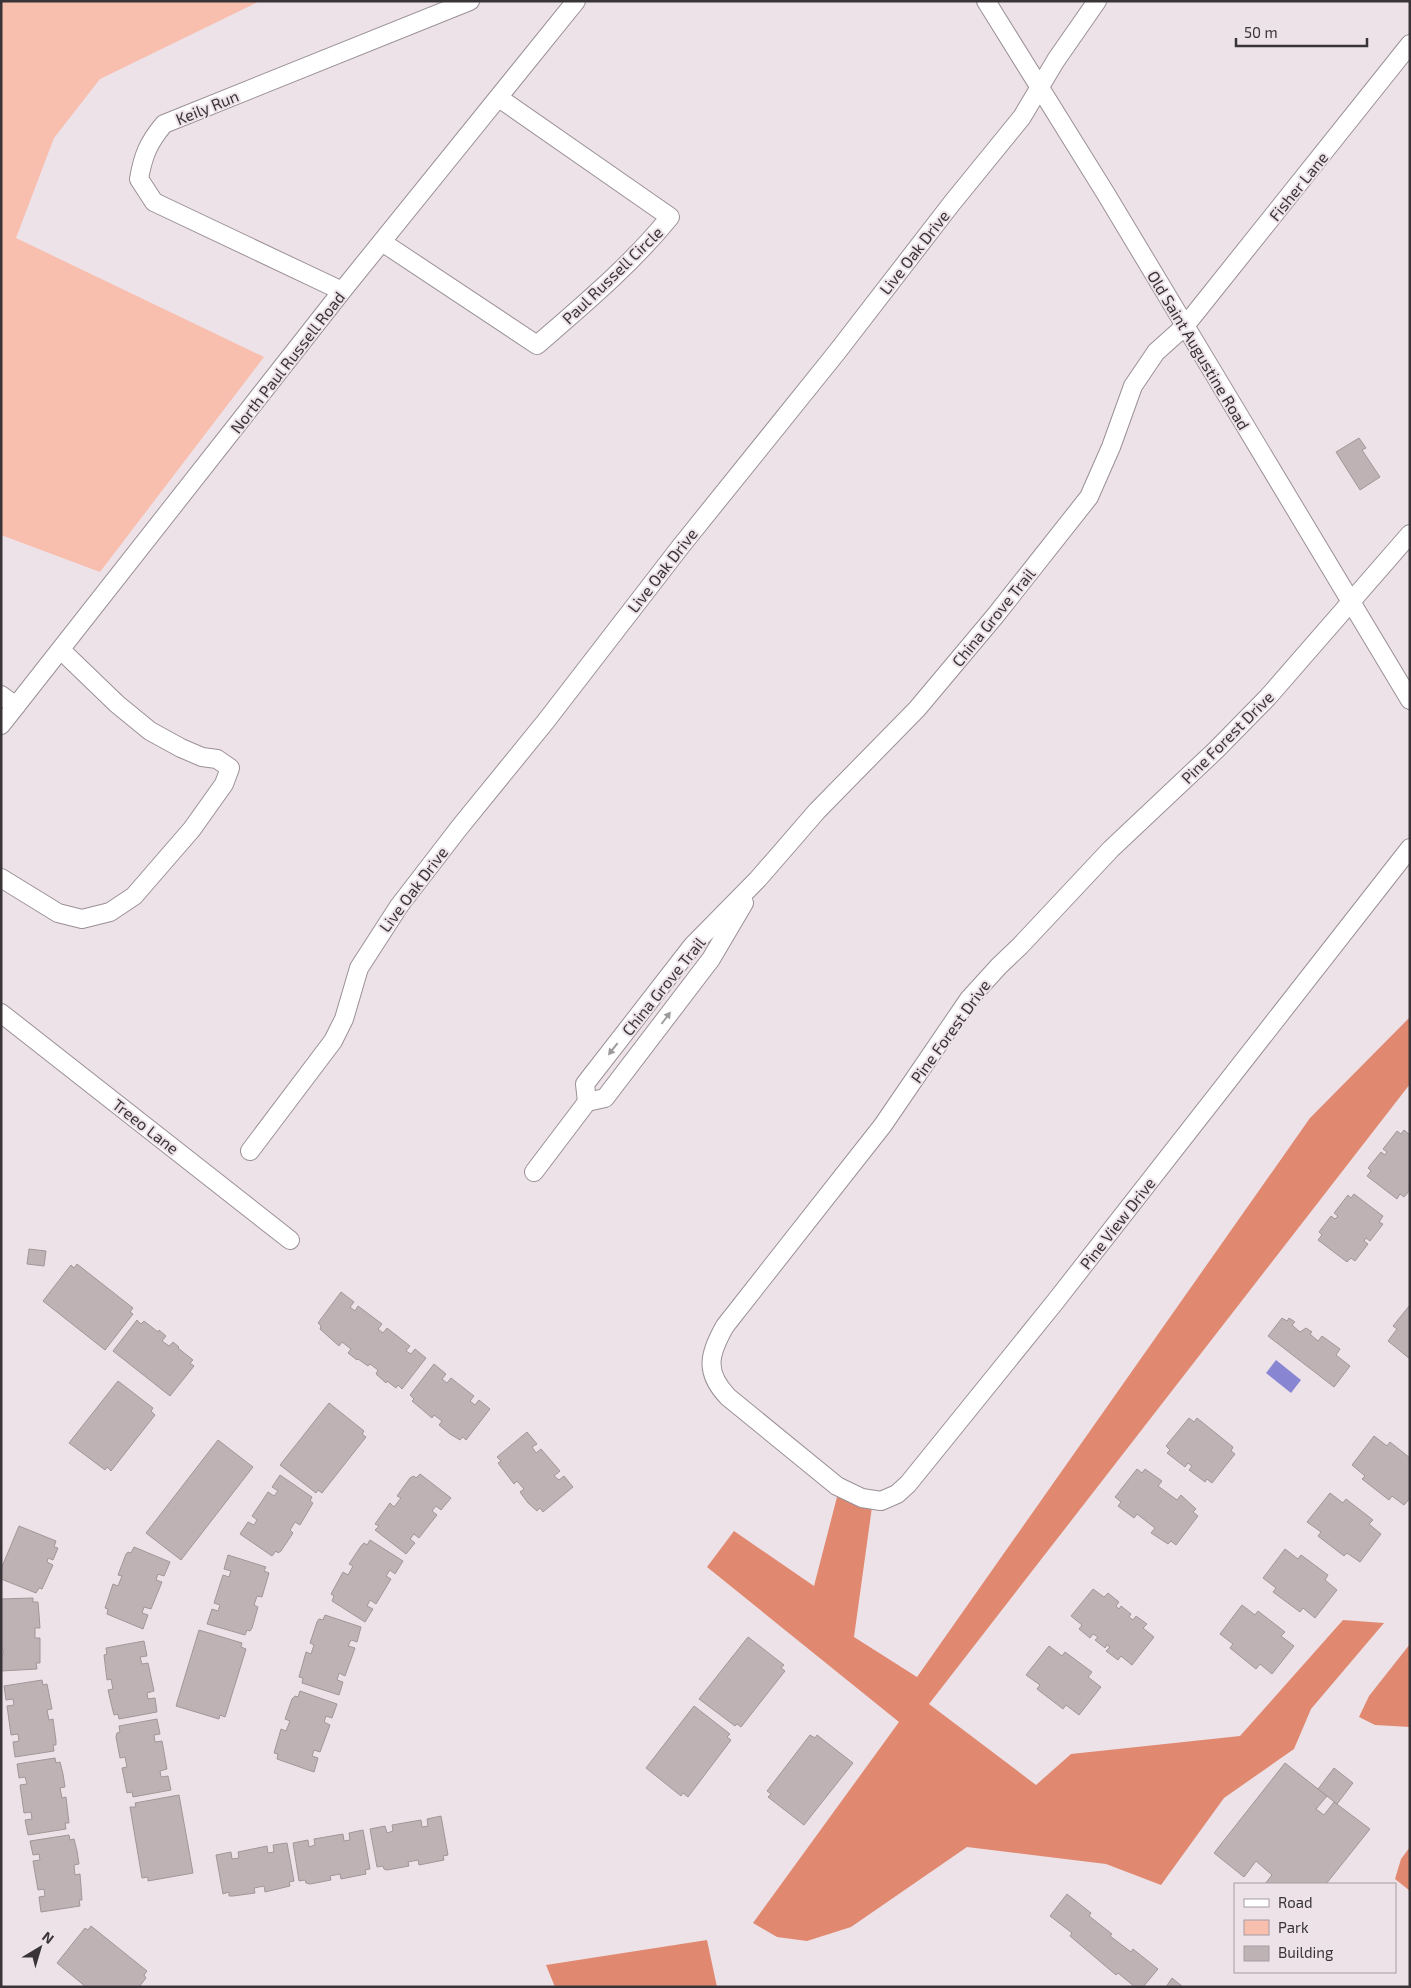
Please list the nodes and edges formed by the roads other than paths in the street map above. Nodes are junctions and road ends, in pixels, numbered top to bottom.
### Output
1 (470, 1) edge
2 (986, 1) edge
3 (1097, 1) edge
4 (569, 3) edge
5 (1410, 44) edge
6 (1040, 88) junction
7 (499, 98) junction
8 (382, 242) junction
9 (342, 291) junction
10 (1185, 326) junction
11 (1410, 534) edge
12 (1351, 602) junction
13 (61, 650) junction
14 (1, 695) edge
15 (1410, 700) edge
16 (16, 706) junction
17 (1, 726) edge
18 (1410, 848) edge
19 (1, 878) edge
20 (758, 879) junction
21 (1, 1013) edge
22 (587, 1102) junction
23 (250, 1150) dead end
24 (534, 1172) dead end
25 (290, 1240) dead end
26 (789, 1447) joint

1 - 9 street, Keily Run
2 - 6 street, Old Saint Augustine Road
3 - 6 street, Live Oak Drive
4 - 7 street, North Paul Russell Road
5 - 10 street, Fisher Lane
6 - 10 street, Old Saint Augustine Road
6 - 23 street, Live Oak Drive
7 - 8 street, North Paul Russell Road
7 - 8 street, Paul Russell Circle
8 - 9 street, North Paul Russell Road
9 - 13 street, North Paul Russell Road
10 - 12 street, Old Saint Augustine Road
10 - 20 street, China Grove Trail
11 - 12 street, Pine Forest Drive
12 - 15 street, Old Saint Augustine Road
12 - 26 street, Pine Forest Drive
13 - 16 street, North Paul Russell Road
13 - 19 street
14 - 16 street
16 - 17 street, North Paul Russell Road
18 - 26 street, Pine View Drive
22 -> 20 street, China Grove Trail
20 -> 22 street, China Grove Trail
21 - 25 street, Treeo Lane
22 - 24 street

